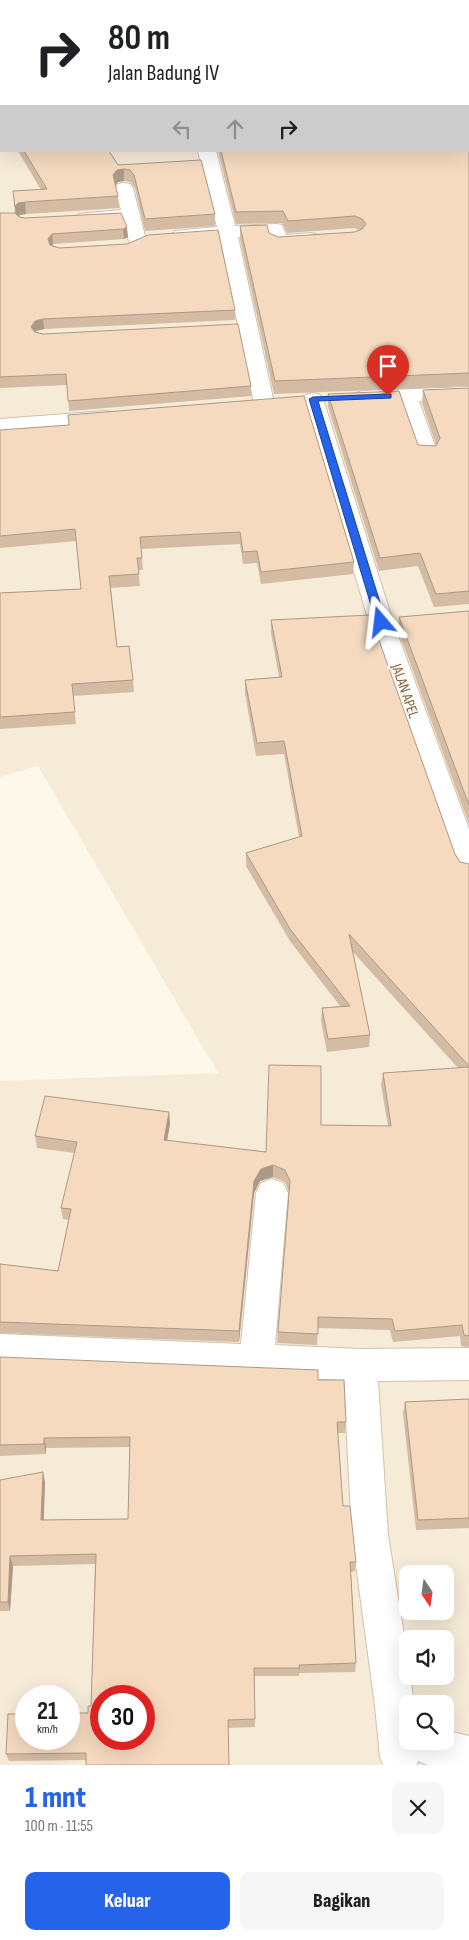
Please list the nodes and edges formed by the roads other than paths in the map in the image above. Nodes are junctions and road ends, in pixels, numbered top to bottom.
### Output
1 (207, 152) edge
2 (124, 188) dead end
3 (131, 215) junction
4 (64, 219) edge
5 (228, 232) junction
6 (152, 238) junction
7 (326, 238) edge
8 (118, 247) edge
9 (469, 393) edge
10 (407, 395) junction
11 (296, 401) junction
12 (127, 415) edge
13 (0, 425) edge
14 (426, 452) edge
15 (469, 866) edge
16 (272, 1193) dead end
17 (0, 1350) edge
18 (256, 1362) junction
19 (469, 1364) edge
20 (360, 1365) junction
21 (399, 1695) edge
22 (444, 1750) edge
23 (469, 1756) edge

1 - 5 street, JALAN APEL
2 - 3 street
3 - 4 street
3 - 6 street
5 - 6 street
5 - 7 street
5 - 11 street, JALAN APEL
6 - 8 street
9 - 10 street
10 - 11 street
10 - 14 street
11 - 15 street, JALAN APEL
12 - 13 street
16 - 18 street
17 - 18 street
18 - 20 street
19 - 20 street
20 - 21 street
22 - 23 street

